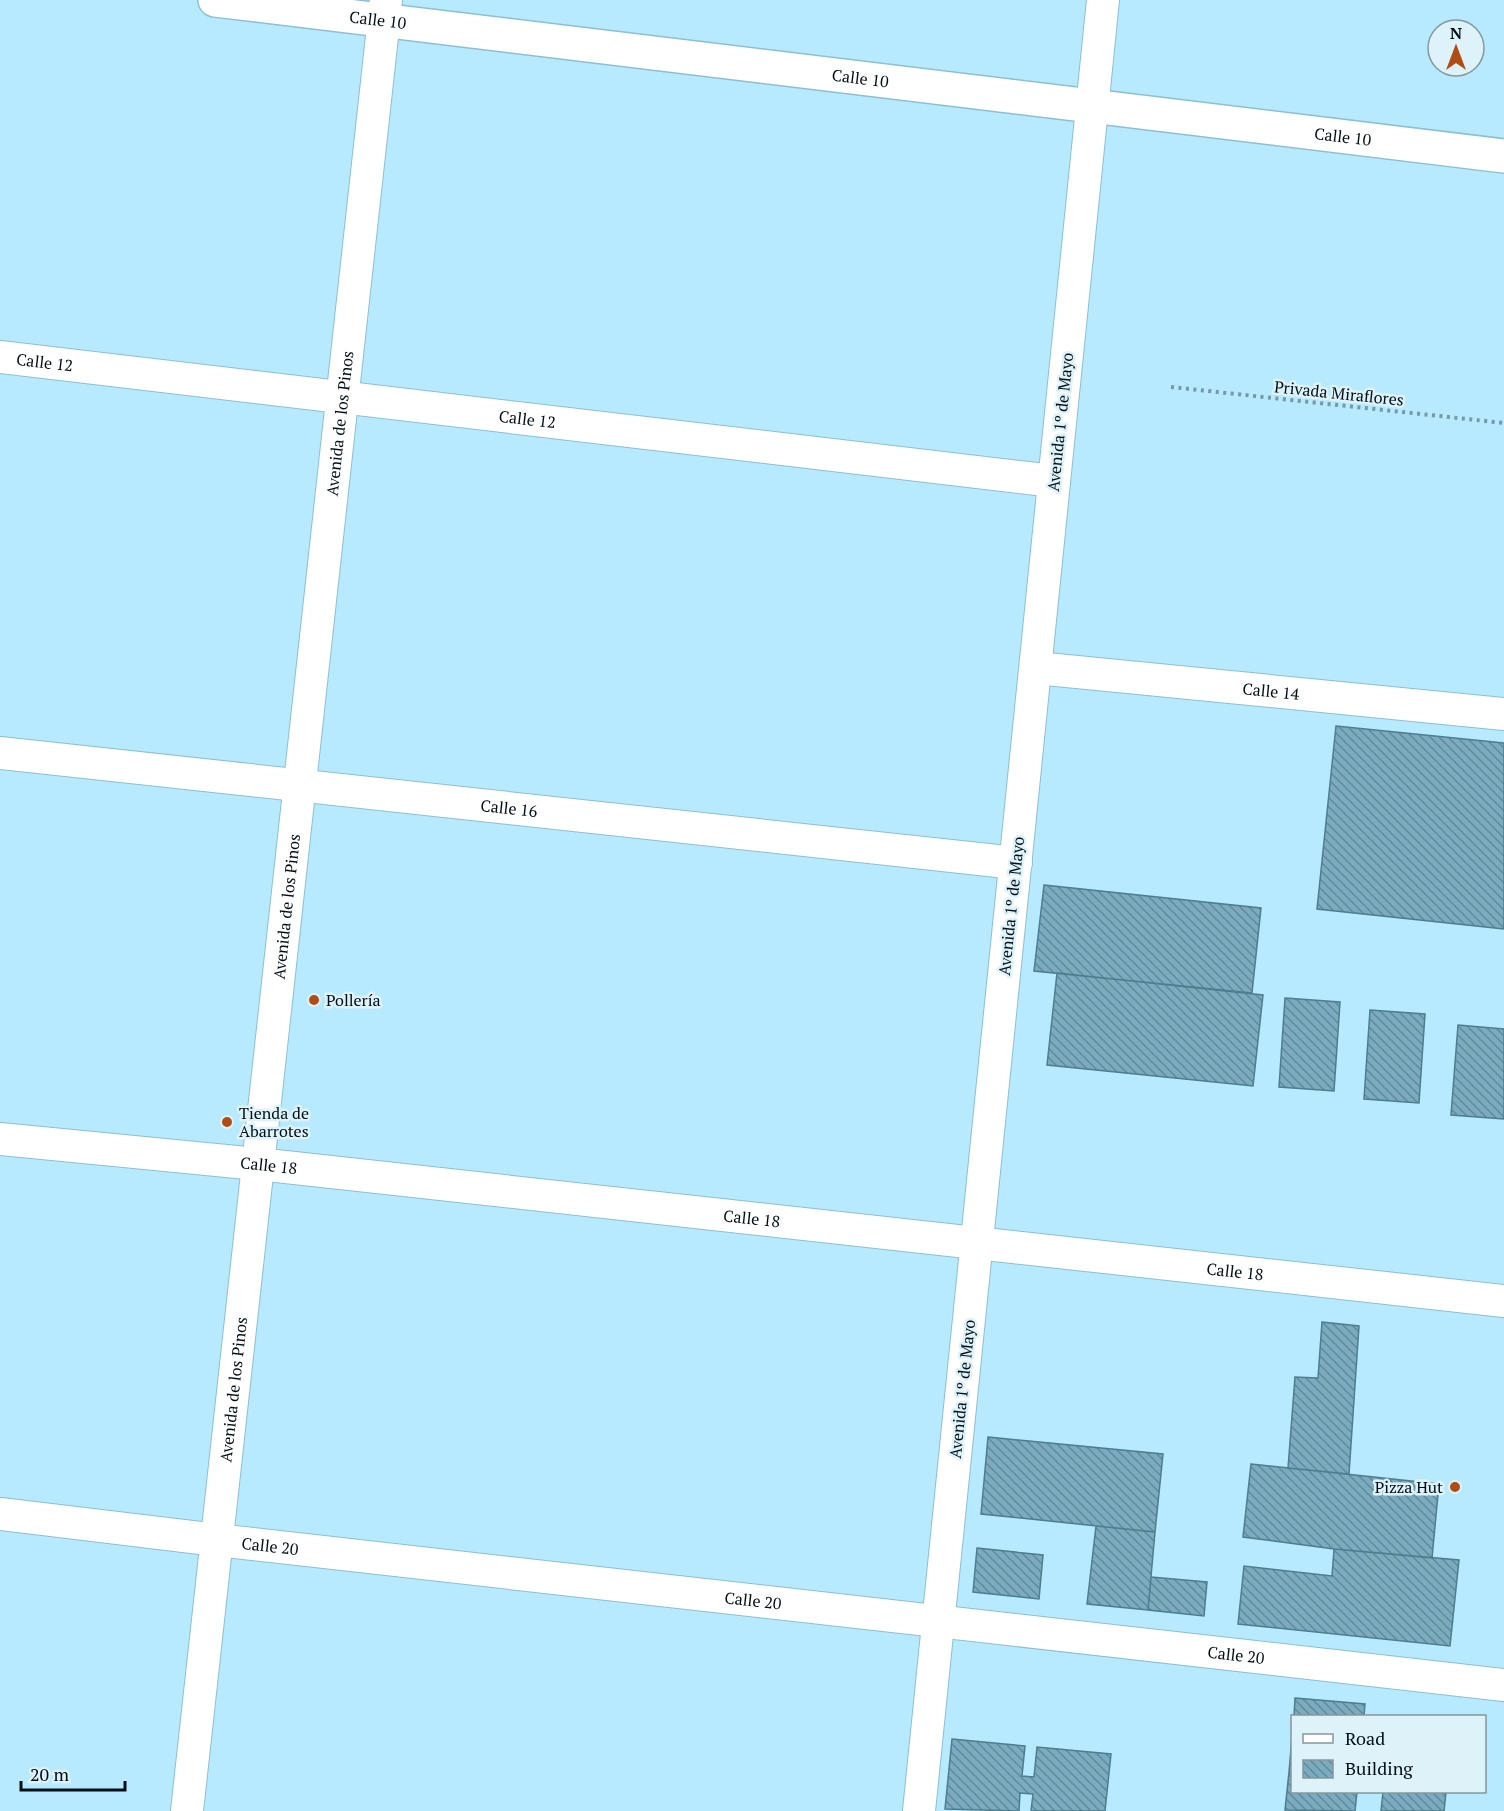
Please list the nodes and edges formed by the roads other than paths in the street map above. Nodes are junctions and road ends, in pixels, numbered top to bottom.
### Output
1 (215, 0) edge
2 (1103, 0) edge
3 (385, 10) edge
4 (1092, 106) junction
5 (1504, 156) edge
6 (0, 357) edge
7 (343, 398) junction
8 (1054, 481) junction
9 (1035, 668) junction
10 (1504, 714) edge
11 (0, 753) edge
12 (300, 785) junction
13 (1016, 863) junction
14 (0, 1139) edge
15 (258, 1164) junction
16 (977, 1244) junction
17 (1504, 1301) edge
18 (0, 1514) edge
19 (217, 1540) junction
20 (939, 1622) junction
21 (1504, 1685) edge
22 (188, 1811) edge
23 (919, 1811) edge

1 - 3 street, Calle 10
2 - 4 street, Avenida 1º de Mayo
3 - 4 street, Calle 10
3 - 7 street, Avenida de los Pinos
4 - 5 street, Calle 10
4 - 8 street, Avenida 1º de Mayo
6 - 7 street, Calle 12
7 - 8 street, Calle 12
7 - 12 street, Avenida de los Pinos
8 - 9 street, Avenida 1º de Mayo
9 - 10 street, Calle 14
9 - 13 street, Avenida 1º de Mayo
11 - 12 street, Calle 16
12 - 13 street, Calle 16
12 - 15 street, Avenida de los Pinos
13 - 16 street, Avenida 1º de Mayo
14 - 15 street, Calle 18
15 - 16 street, Calle 18
15 - 19 street, Avenida de los Pinos
16 - 17 street, Calle 18
16 - 20 street, Avenida 1º de Mayo
18 - 19 street, Calle 20
19 - 20 street, Calle 20
19 - 22 street, Avenida de los Pinos
20 - 21 street, Calle 20
20 - 23 street, Avenida 1º de Mayo

